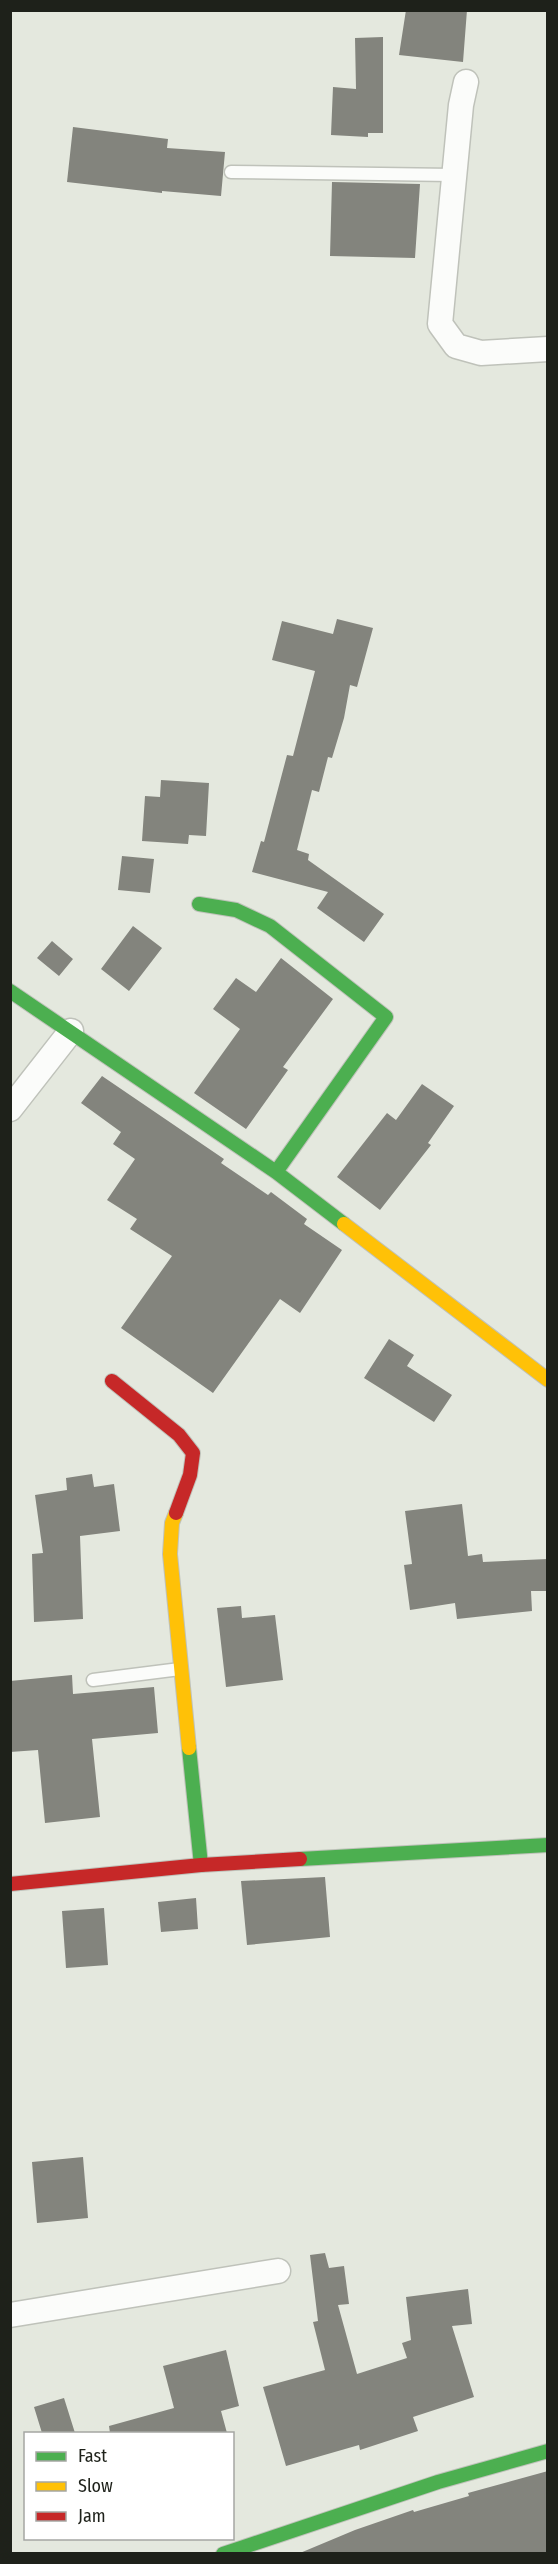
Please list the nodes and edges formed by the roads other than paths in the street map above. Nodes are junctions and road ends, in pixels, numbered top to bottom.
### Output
1 (466, 82) dead end
2 (231, 172) dead end
3 (453, 176) junction
4 (548, 349) edge
5 (199, 904) dead end
6 (10, 991) edge
7 (71, 1031) junction
8 (10, 1109) edge
9 (276, 1172) junction
10 (548, 1380) edge
11 (112, 1381) dead end
12 (180, 1669) junction
13 (93, 1680) dead end
14 (548, 1845) edge
15 (201, 1865) junction
16 (10, 1884) edge
17 (278, 2271) dead end
18 (10, 2315) edge
19 (548, 2451) edge
20 (223, 2553) edge

1 - 3 street
2 - 3 lane
3 - 4 street
5 - 9 street
6 - 7 street
7 - 8 street
7 - 9 street
9 - 10 street
11 - 12 street
12 - 13 lane
12 - 15 street
14 - 15 street
15 - 16 street
17 - 18 street
19 - 20 street

